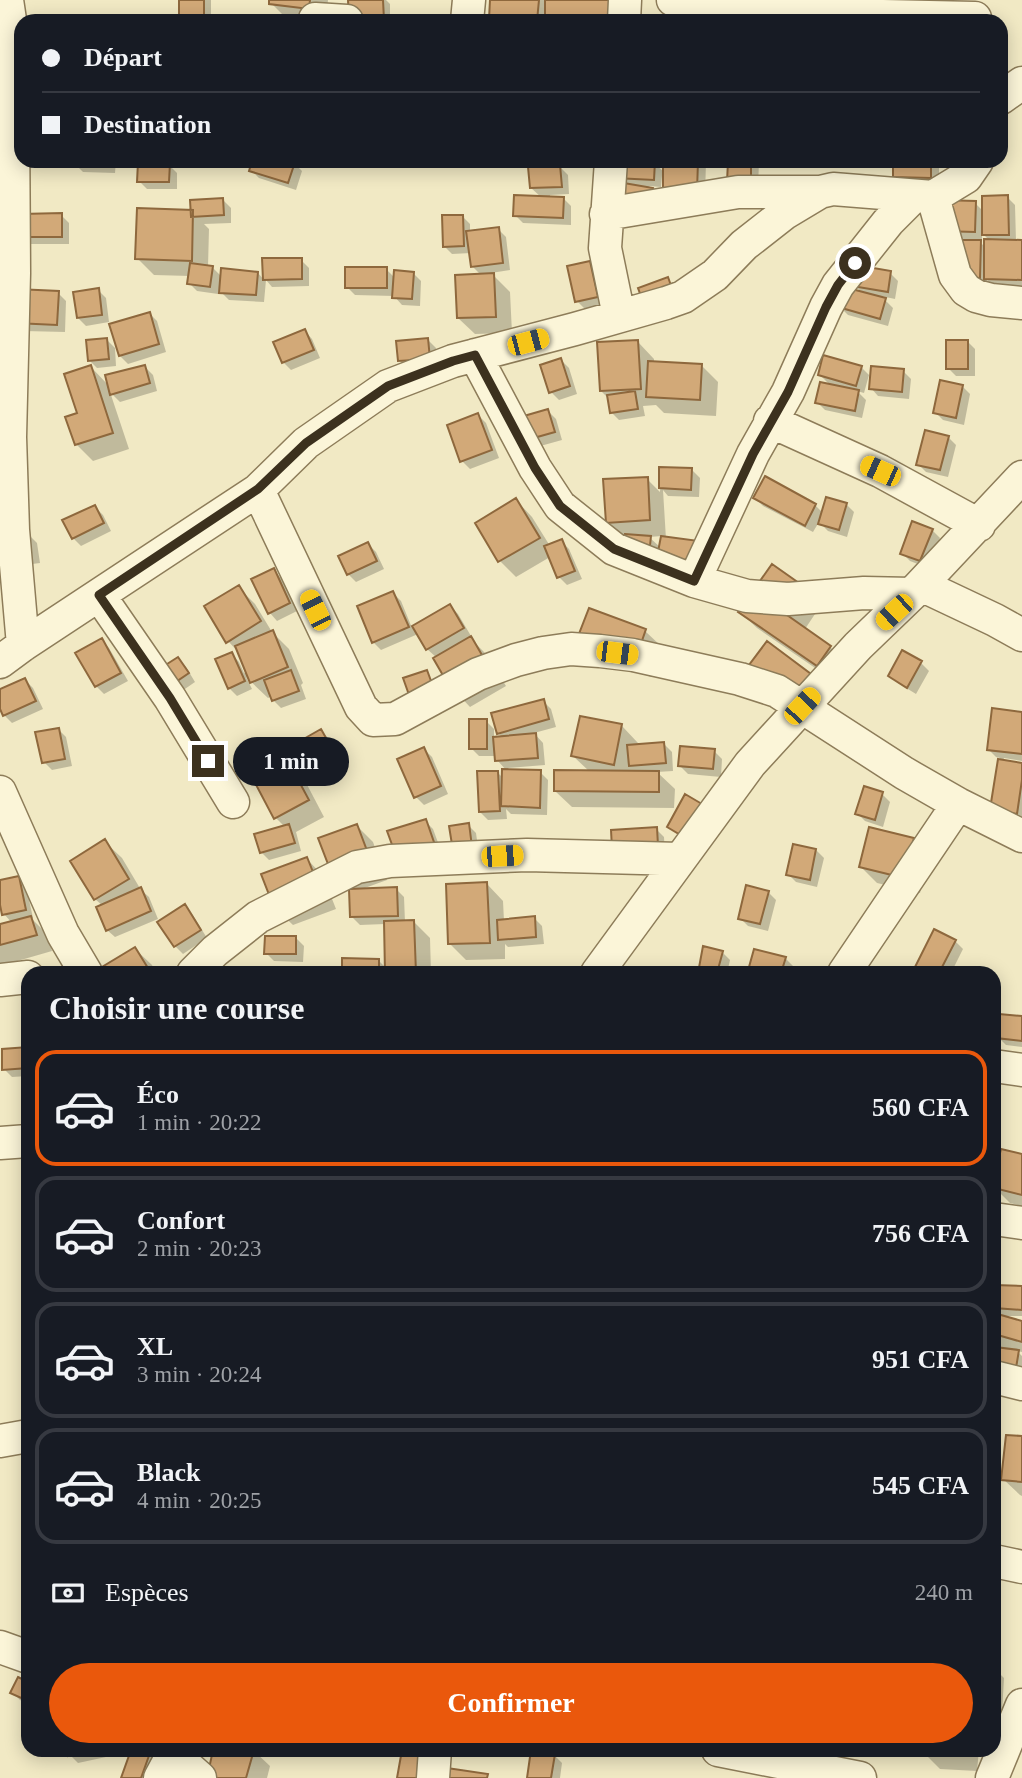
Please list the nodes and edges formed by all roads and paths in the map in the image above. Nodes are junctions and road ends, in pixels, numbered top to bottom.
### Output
1 (7, 0) edge
2 (673, 0) edge
3 (973, 13) edge
4 (610, 168) edge
5 (972, 168) edge
6 (820, 192) junction
7 (923, 197) junction
8 (607, 214) junction
9 (1022, 303) edge
10 (619, 316) junction
11 (475, 355) junction
12 (770, 421) junction
13 (1022, 477) edge
14 (258, 489) junction
15 (979, 525) junction
16 (7, 533) edge
17 (694, 581) junction
18 (917, 590) junction
19 (99, 595) junction
20 (1022, 635) edge
21 (12, 654) edge
22 (802, 706) junction
23 (0, 792) edge
24 (233, 803) dead end
25 (958, 804) junction
26 (1022, 836) edge
27 (680, 859) junction
28 (82, 966) edge
29 (200, 966) edge
30 (602, 966) edge
31 (849, 966) edge
32 (21, 978) edge
33 (0, 980) edge
34 (1001, 1067) edge
35 (1022, 1070) edge
36 (21, 1142) edge
37 (0, 1143) edge
38 (1001, 1220) edge
39 (1022, 1223) edge
40 (1001, 1379) edge
41 (1022, 1384) edge
42 (21, 1437) edge
43 (0, 1441) edge
44 (1001, 1562) edge
45 (1022, 1567) edge
46 (0, 1647) edge
47 (21, 1654) edge
48 (1022, 1705) edge
49 (1001, 1756) edge
50 (434, 1757) edge
51 (754, 1757) edge
52 (1001, 1757) edge
53 (169, 1761) edge
54 (200, 1778) edge
55 (433, 1778) edge
56 (860, 1778) edge
57 (992, 1778) edge

1 - 16 street
2 - 3 street
4 - 8 street
5 - 7 street
6 - 7 street
6 - 8 street
6 - 10 street
7 - 9 street
7 - 12 street
8 - 10 street
10 - 11 street
11 - 14 street
11 - 17 street
12 - 15 street
12 - 17 street
13 - 15 street
14 - 19 street
14 - 22 street
15 - 18 street
16 - 21 street
17 - 18 street
18 - 20 street
18 - 22 street
19 - 21 street
19 - 24 street
22 - 25 street
22 - 27 street
23 - 28 street
25 - 26 street
25 - 31 street
27 - 29 street
27 - 30 street
32 - 33 street
34 - 35 street
36 - 37 street
38 - 39 street
40 - 41 street
42 - 43 street
44 - 45 street
46 - 47 street
48 - 49 street
50 - 55 street
51 - 56 street
52 - 57 street
53 - 54 street

